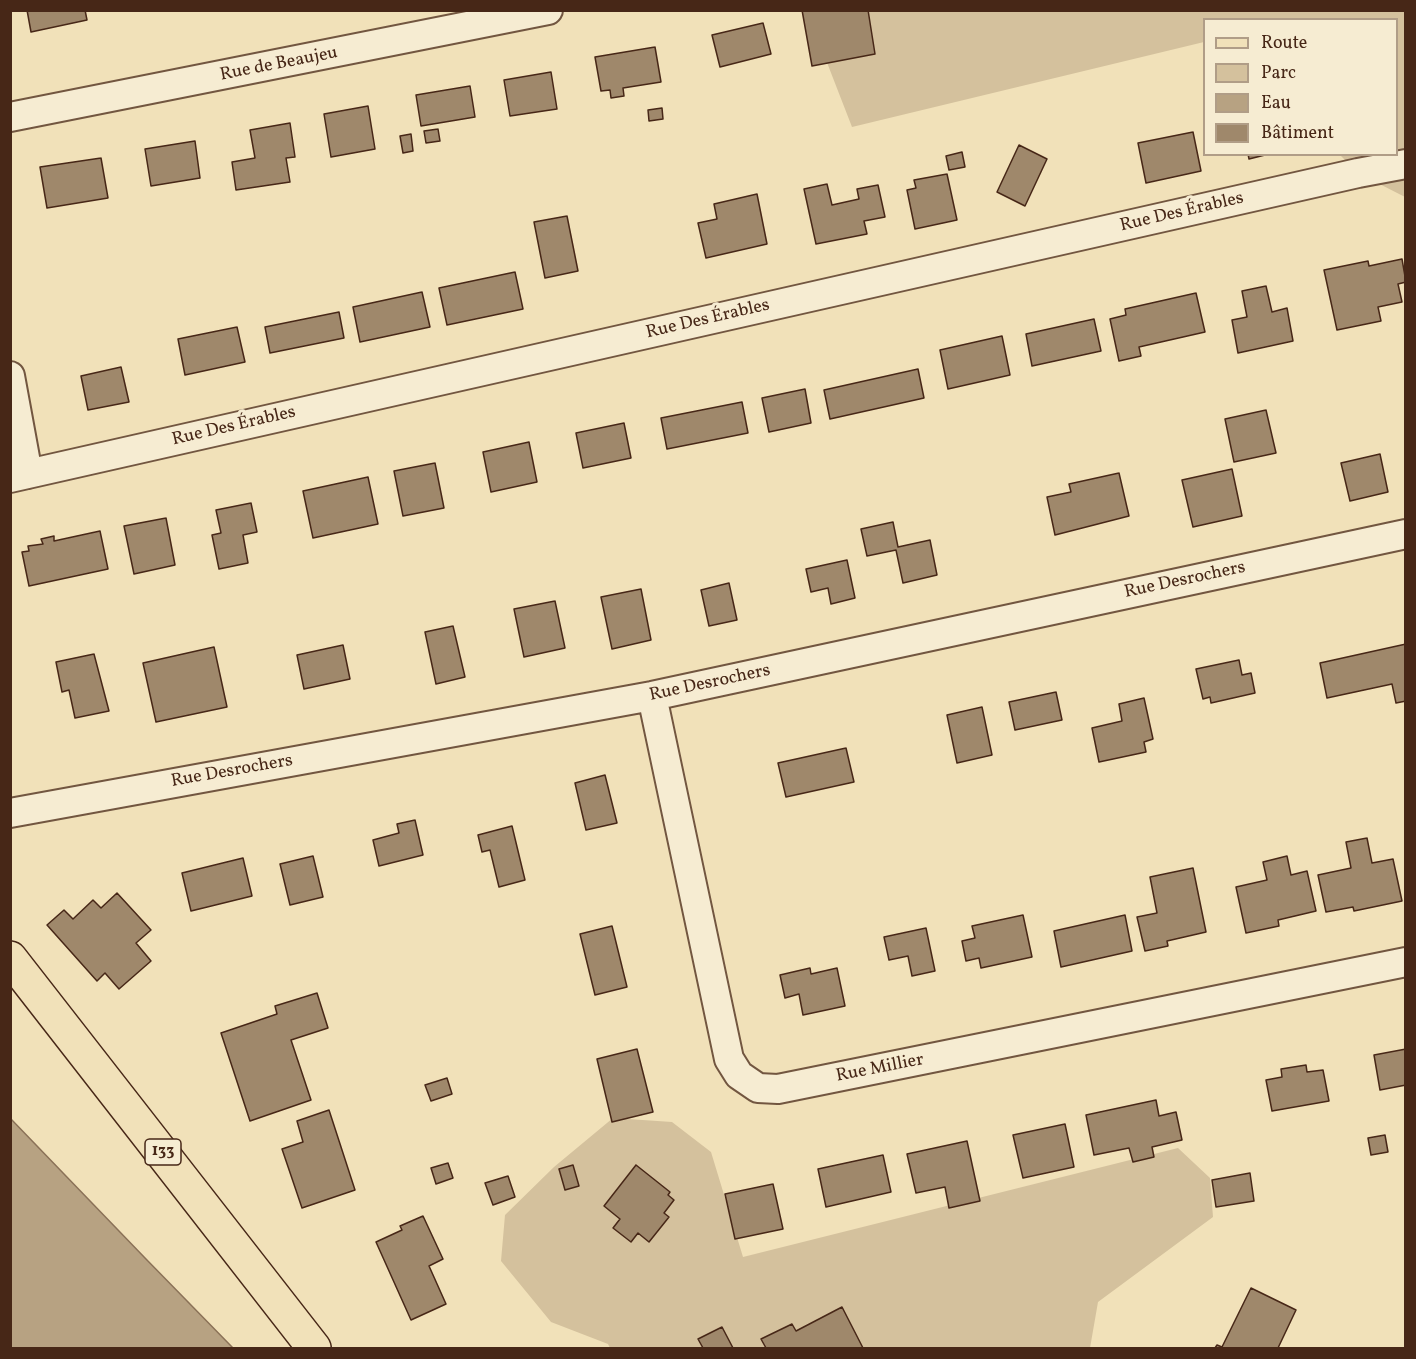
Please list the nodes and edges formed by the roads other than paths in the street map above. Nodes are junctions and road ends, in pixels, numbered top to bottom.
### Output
1 (548, 10) edge
2 (516, 14) edge
3 (10, 117) edge
4 (1406, 164) edge
5 (10, 376) edge
6 (19, 476) edge
7 (1406, 534) edge
8 (652, 696) junction
9 (10, 813) edge
10 (10, 958) edge
11 (1406, 962) edge
12 (314, 1348) edge

1 - 2 street, Rue de Beaujeu
2 - 3 street, Rue de Beaujeu
4 - 6 street, Rue Des Érables
5 - 6 street
7 - 8 street, Rue Desrochers
8 - 9 street, Rue Desrochers
8 - 11 street, Rue Millier
10 - 12 main road, 133

